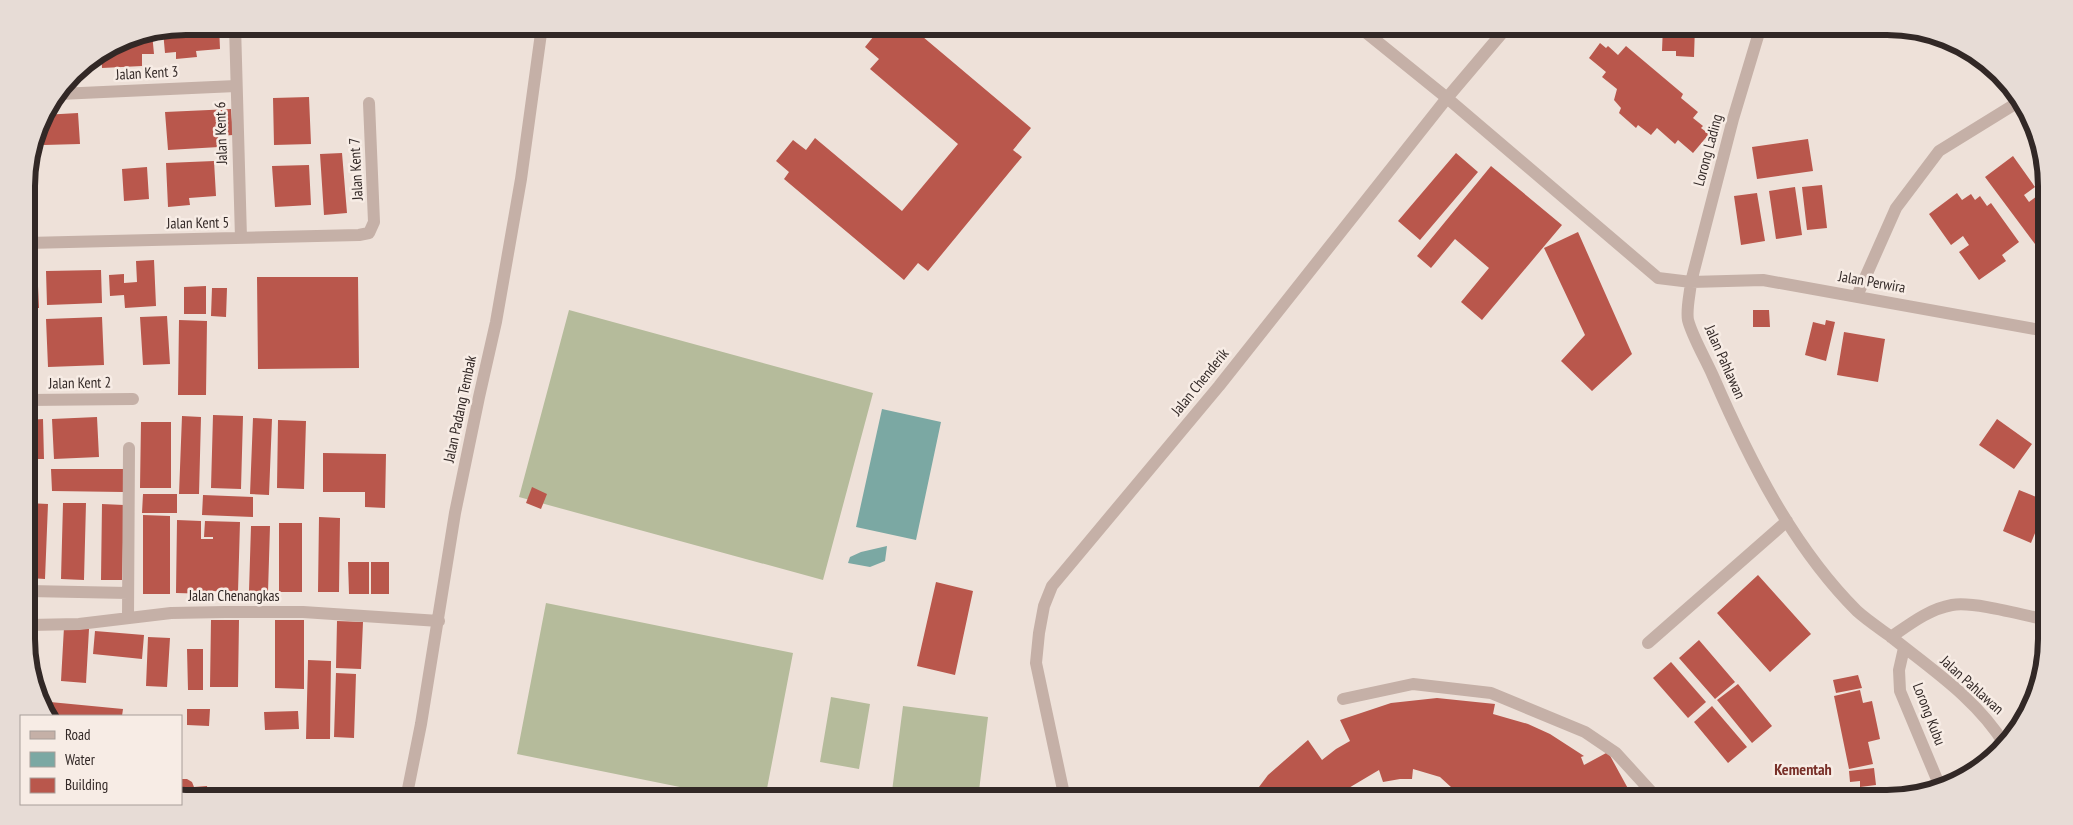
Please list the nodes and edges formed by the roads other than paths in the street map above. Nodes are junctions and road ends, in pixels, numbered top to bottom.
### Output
1 (235, 35) edge
2 (541, 35) edge
3 (1369, 35) edge
4 (1500, 35) edge
5 (1758, 35) edge
6 (236, 86) junction
7 (66, 94) edge
8 (1447, 98) junction
9 (369, 103) dead end
10 (2014, 105) edge
11 (369, 234) joint
12 (242, 238) junction
13 (35, 243) edge
14 (1690, 282) junction
15 (1856, 296) junction
16 (2038, 330) edge
17 (133, 399) dead end
18 (35, 400) edge
19 (129, 448) dead end
20 (1787, 521) junction
21 (35, 591) edge
22 (128, 594) junction
23 (128, 618) junction
24 (2038, 618) edge
25 (439, 620) junction
26 (35, 625) edge
27 (1891, 636) junction
28 (1648, 643) dead end
29 (1904, 648) junction
30 (1343, 698) dead end
31 (2001, 738) edge
32 (1938, 781) edge
33 (408, 790) edge
34 (1063, 790) edge
35 (1650, 790) edge

1 - 6 street, Jalan Kent 6
2 - 25 street, Jalan Padang Tembak
3 - 8 street
4 - 8 street, Jalan Chenderik
5 - 14 street, Lorong Lading
6 - 7 street, Jalan Kent 3
6 - 12 street, Jalan Kent 6
8 - 14 street
8 - 34 street, Jalan Chenderik
9 - 11 street, Jalan Kent 7
10 - 15 street
11 - 12 street, Jalan Kent 5
12 - 13 street, Jalan Kent 5
14 - 15 street, Jalan Perwira
14 - 20 street, Jalan Pahlawan
15 - 16 street, Jalan Perwira
17 - 18 street, Jalan Kent 2
19 - 22 street
20 - 27 street, Jalan Pahlawan
20 - 28 street
21 - 22 street
22 - 23 street
23 - 25 street, Jalan Chenangkas
23 - 26 street, Jalan Chenangkas
24 - 27 street
25 - 33 street, Jalan Padang Tembak
27 - 29 street, Jalan Pahlawan
29 - 31 street, Jalan Pahlawan
29 - 32 street, Lorong Kubu
30 - 35 street

